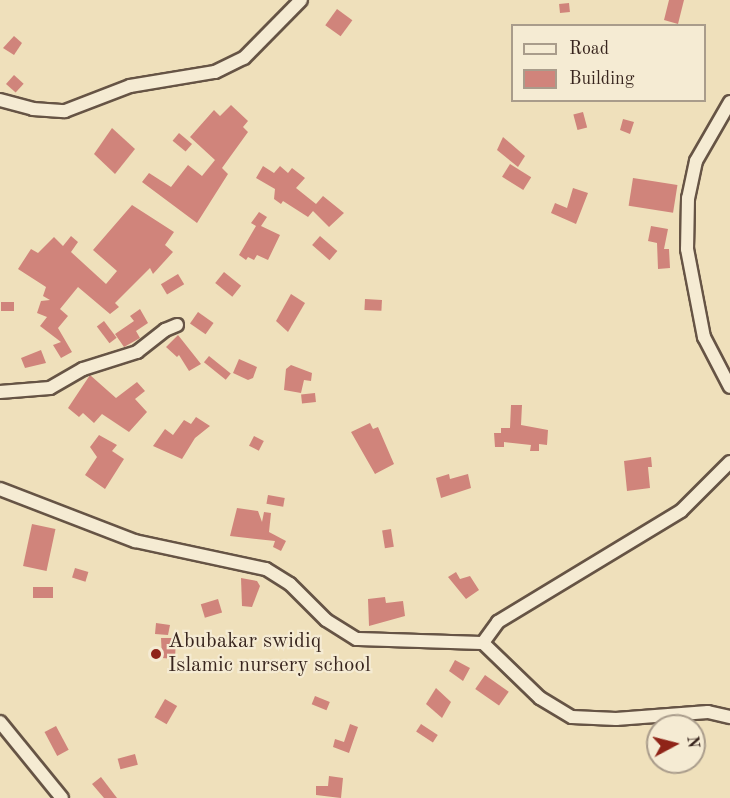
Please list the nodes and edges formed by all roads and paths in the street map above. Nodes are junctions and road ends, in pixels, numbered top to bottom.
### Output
1 (301, 0) edge
2 (0, 100) edge
3 (730, 102) edge
4 (177, 325) dead end
5 (730, 387) edge
6 (0, 392) edge
7 (730, 462) edge
8 (0, 489) edge
9 (483, 643) junction
10 (730, 717) edge
11 (0, 722) edge
12 (62, 798) edge

1 - 2 street
3 - 5 street
4 - 6 street
7 - 9 street
8 - 9 street
9 - 10 street
11 - 12 street

